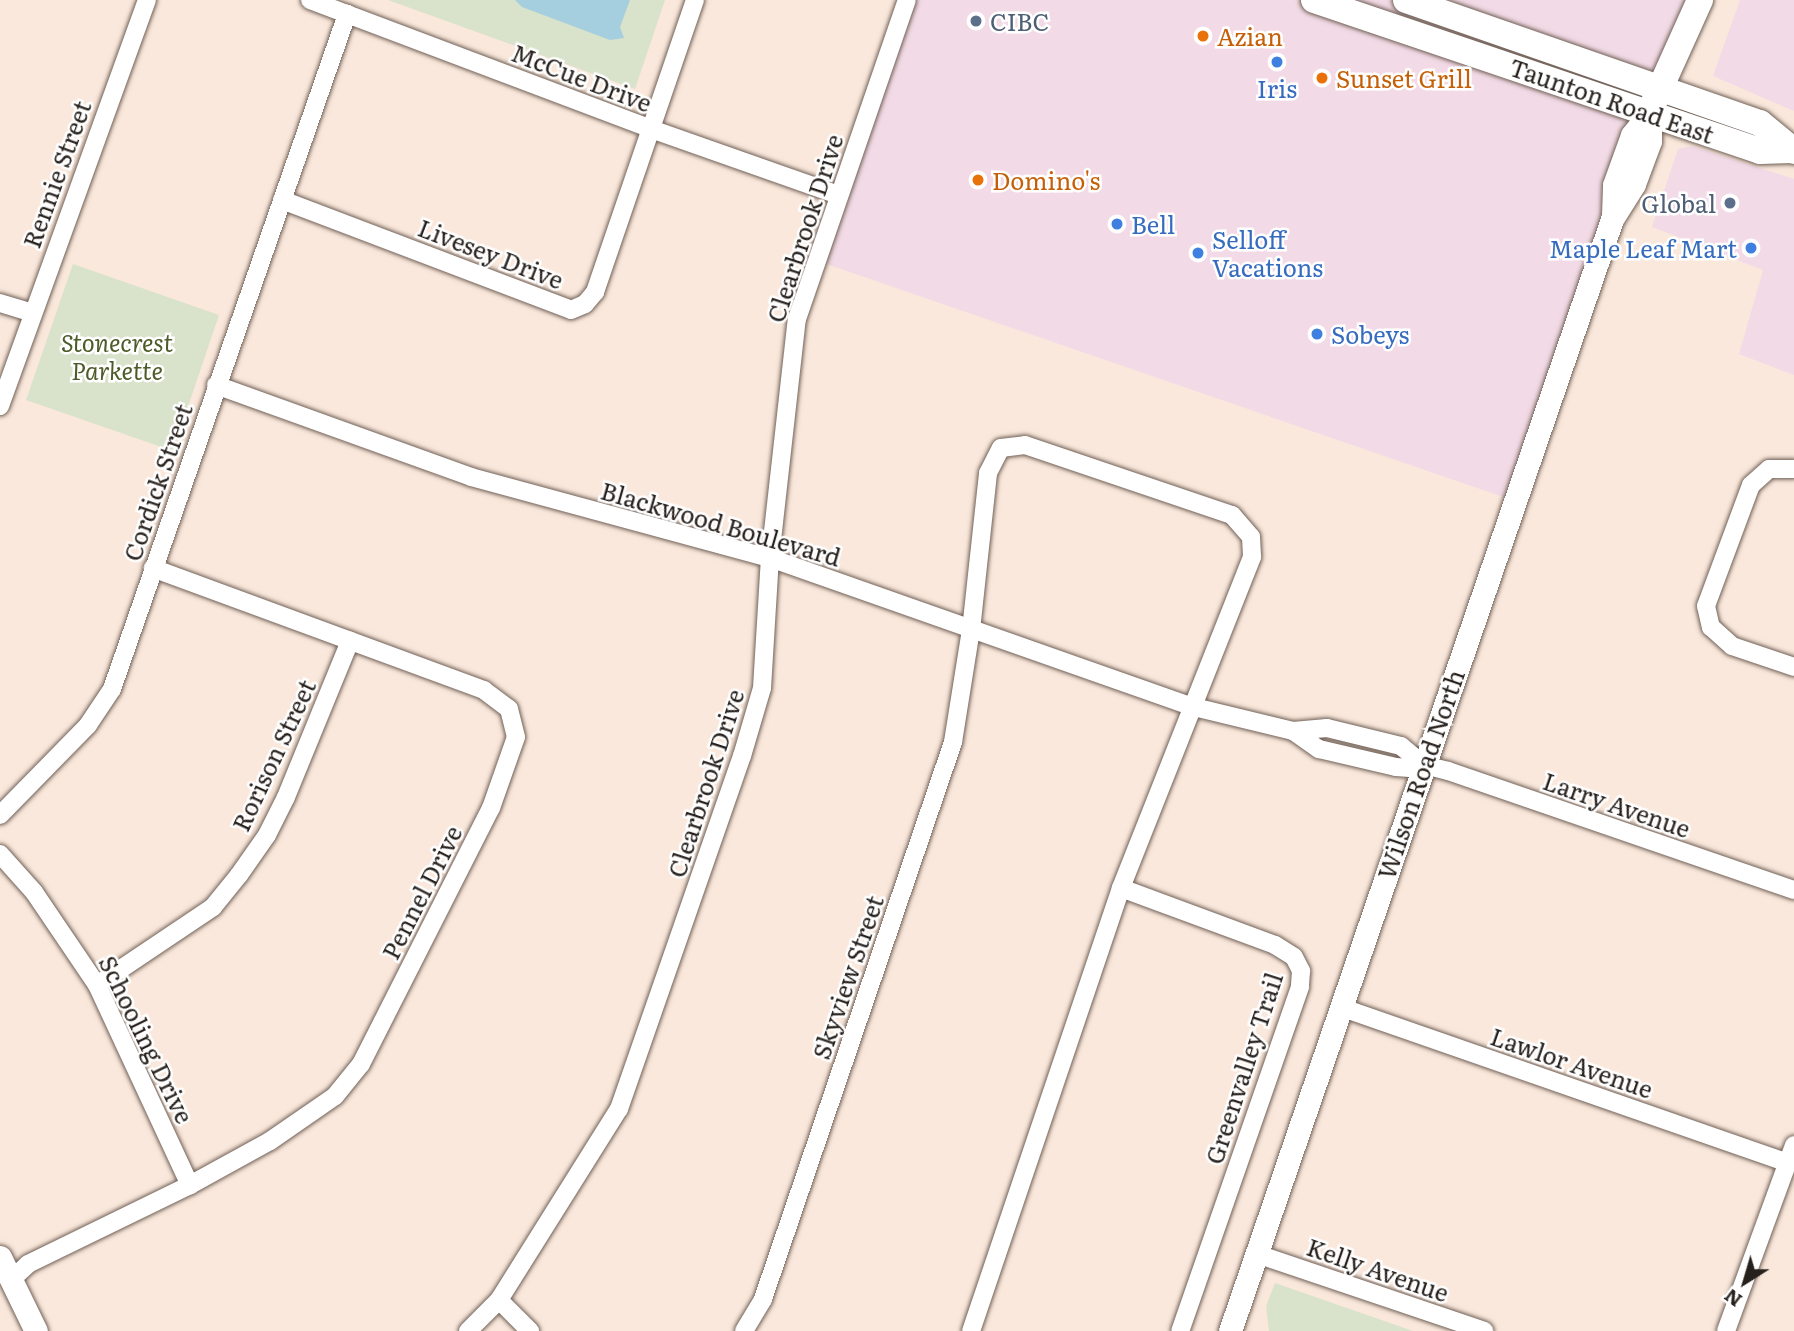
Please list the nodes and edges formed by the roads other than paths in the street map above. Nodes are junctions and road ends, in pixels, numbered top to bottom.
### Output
1 (147, 0) edge
2 (310, 0) edge
3 (695, 0) edge
4 (907, 0) edge
5 (1314, 0) edge
6 (1406, 0) edge
7 (1700, 0) edge
8 (347, 14) junction
9 (1660, 87) junction
10 (1650, 113) junction
11 (651, 129) junction
12 (1793, 150) edge
13 (838, 195) junction
14 (282, 200) junction
15 (0, 303) edge
16 (32, 313) junction
17 (216, 385) junction
18 (0, 406) edge
19 (1794, 469) edge
20 (770, 558) junction
21 (153, 568) junction
22 (971, 630) junction
23 (350, 641) junction
24 (1794, 667) edge
25 (1194, 707) junction
26 (1424, 765) junction
27 (0, 815) edge
28 (0, 854) edge
29 (1121, 888) junction
30 (1794, 890) edge
31 (97, 985) junction
32 (1340, 1007) junction
33 (1794, 1145) edge
34 (1788, 1163) junction
35 (190, 1185) junction
36 (1257, 1254) junction
37 (0, 1257) edge
38 (11, 1280) junction
39 (499, 1300) junction
40 (36, 1331) edge
41 (468, 1331) edge
42 (530, 1331) edge
43 (744, 1331) edge
44 (971, 1331) edge
45 (1180, 1331) edge
46 (1230, 1331) edge
47 (1484, 1331) edge
48 (1726, 1331) edge

1 - 16 street, Rennie Street
2 - 8 street, McCue Drive
3 - 11 street
4 - 13 street, Clearbrook Drive
5 - 10 main road, Taunton Road East
6 - 9 main road, Taunton Road East
7 - 9 main road, Wilson Road North
8 - 11 street, McCue Drive
8 - 14 street, Cordick Street
9 - 10 main road, Wilson Road North
9 - 12 main road, Taunton Road East
10 - 12 main road, Taunton Road East
10 - 26 street, Wilson Road North
11 - 13 street, McCue Drive
11 - 14 street, Livesey Drive
13 - 20 street, Clearbrook Drive
14 - 17 street, Cordick Street
15 - 16 street
16 - 18 street, Rennie Street
17 - 20 street, Blackwood Boulevard
17 - 21 street, Cordick Street
19 - 24 street
20 - 22 street, Blackwood Boulevard
20 - 39 street, Clearbrook Drive
21 - 23 street, Pennel Drive
21 - 27 street, Cordick Street
22 - 25 street, Blackwood Boulevard
22 - 25 street, Skyview Street
22 - 43 street, Skyview Street
23 - 31 street, Rorison Street
23 - 35 street, Pennel Drive
25 - 26 street, Blackwood Boulevard
25 - 29 street
26 - 30 street, Larry Avenue
26 - 32 street, Wilson Road North
28 - 31 street, Schooling Drive
29 - 44 street
29 - 45 street, Greenvalley Trail
31 - 35 street, Schooling Drive
32 - 34 street, Lawlor Avenue
32 - 36 street, Wilson Road North
33 - 34 street
34 - 48 street
35 - 38 street, Pennel Drive
36 - 46 street, Wilson Road North
36 - 47 street, Kelly Avenue
37 - 38 street
38 - 40 street
39 - 41 street, Clearbrook Drive
39 - 42 street

